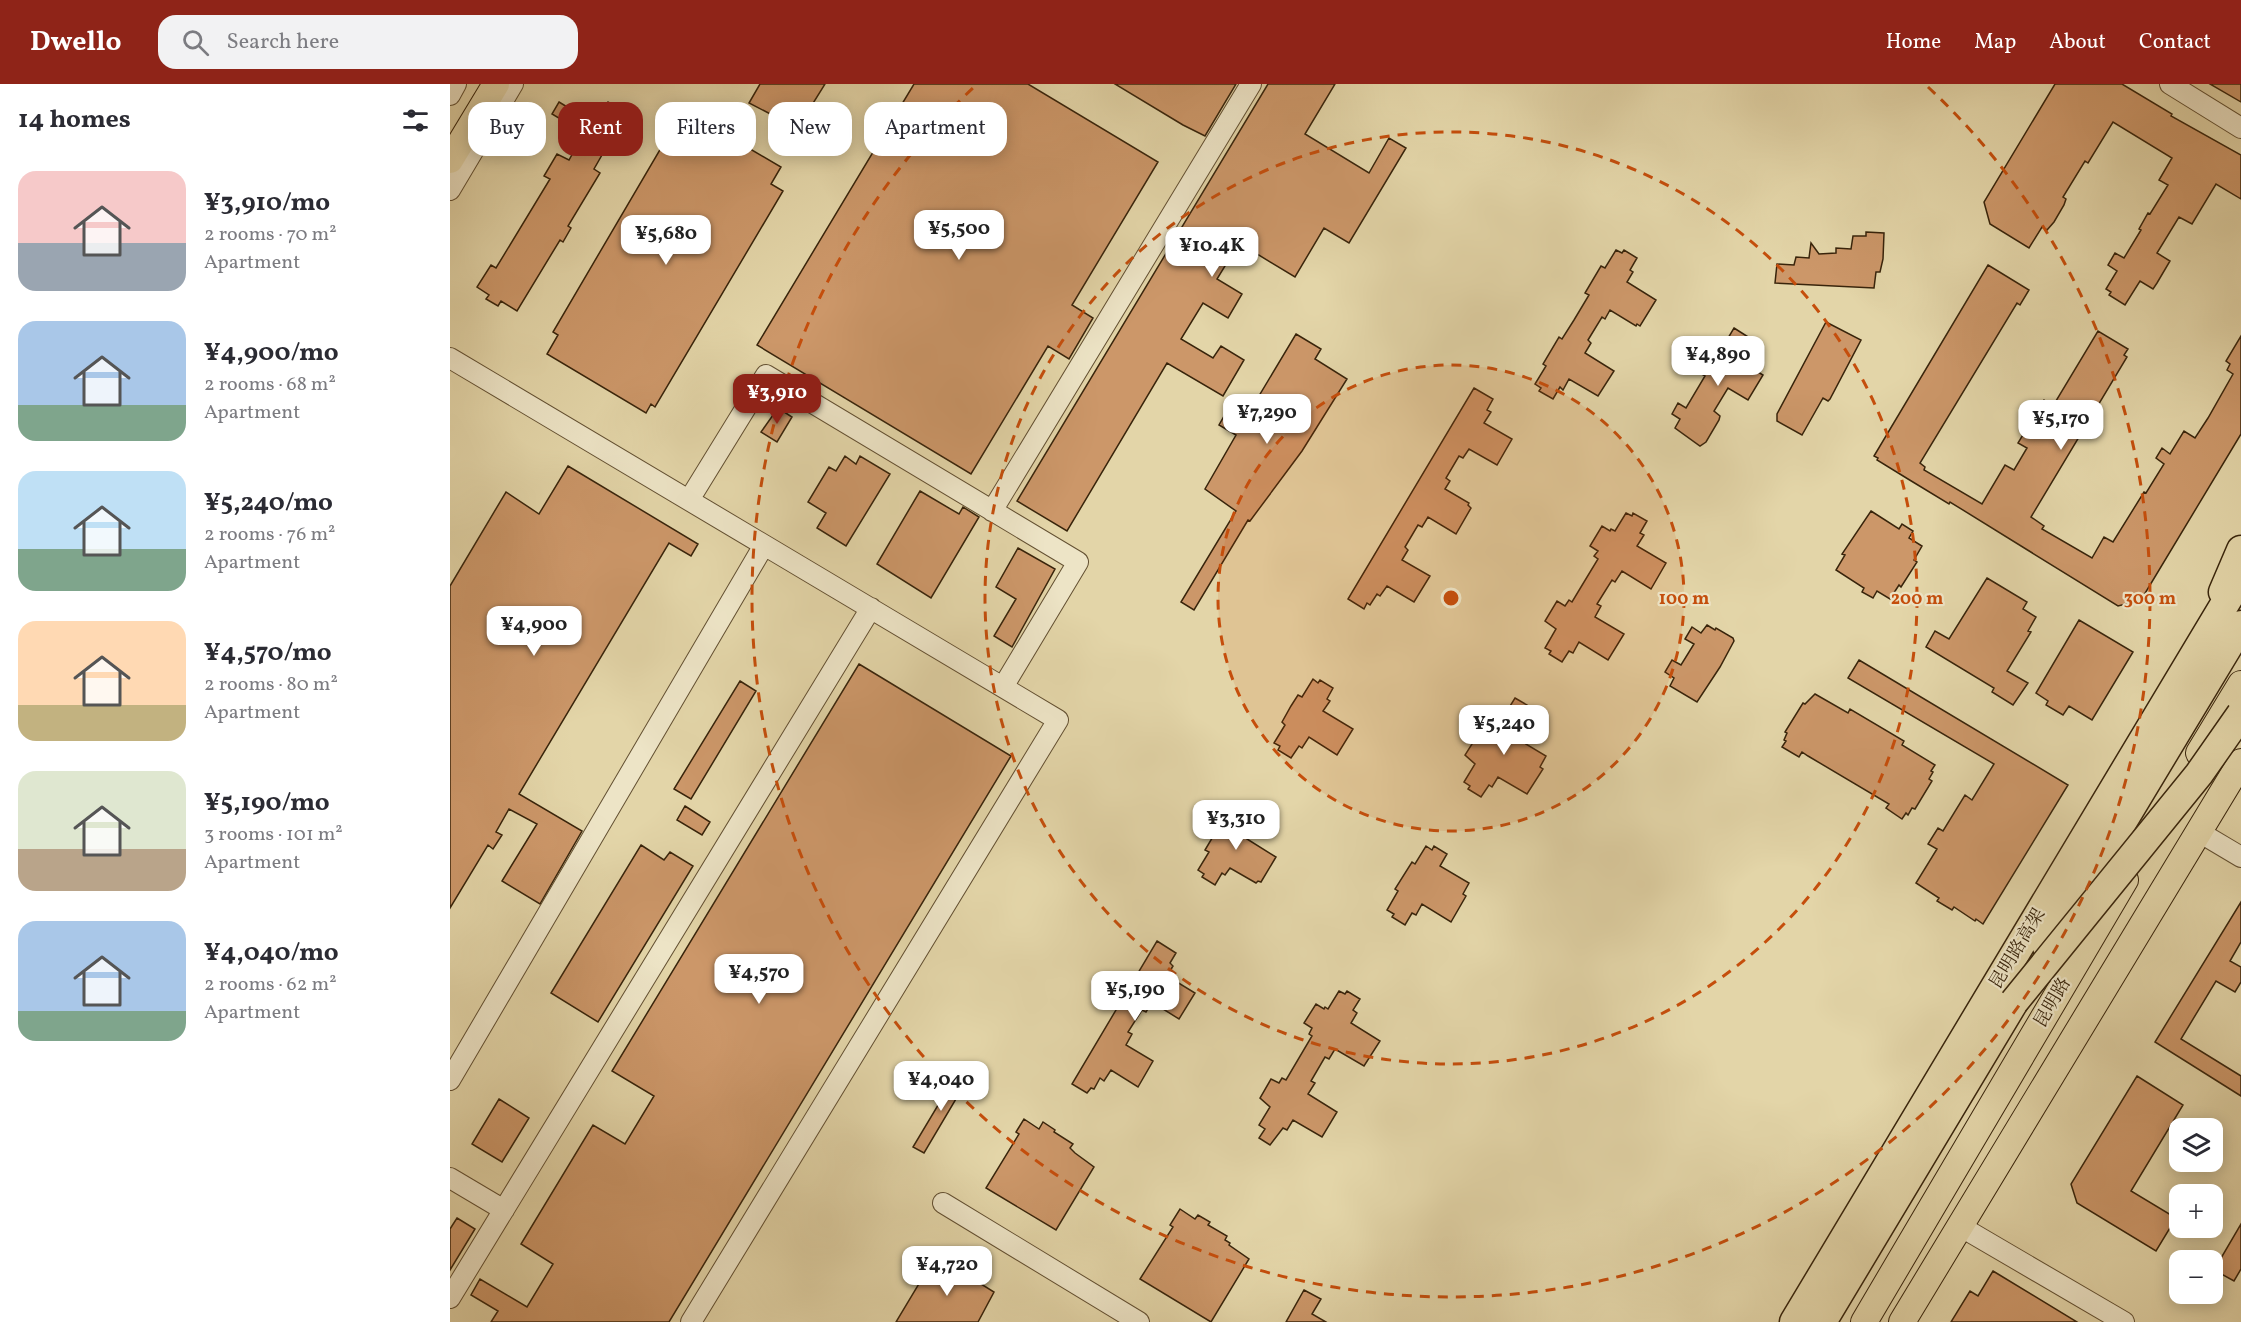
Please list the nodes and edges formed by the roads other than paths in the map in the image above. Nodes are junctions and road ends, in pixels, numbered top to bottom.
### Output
1 (456, 84) edge
2 (478, 84) edge
3 (496, 84) edge
4 (513, 84) edge
5 (1251, 84) edge
6 (2170, 84) edge
7 (450, 95) edge
8 (2241, 128) edge
9 (450, 130) edge
10 (450, 160) edge
11 (450, 190) edge
12 (450, 358) edge
13 (689, 500) junction
14 (992, 511) junction
15 (765, 545) junction
16 (2241, 550) edge
17 (2241, 577) edge
18 (871, 608) junction
19 (2241, 626) edge
20 (2199, 646) junction
21 (2241, 684) edge
22 (1003, 687) junction
23 (2241, 714) edge
24 (2241, 762) edge
25 (2199, 832) junction
26 (2241, 857) edge
27 (2014, 1002) junction
28 (450, 1080) edge
29 (450, 1178) edge
30 (943, 1203) dead end
31 (504, 1210) junction
32 (1959, 1226) junction
33 (450, 1298) edge
34 (691, 1322) edge
35 (1139, 1322) edge
36 (1794, 1322) edge
37 (1822, 1322) edge
38 (1864, 1322) edge
39 (1902, 1322) edge
40 (2124, 1322) edge

1 - 7 street
2 - 9 main road
3 - 10 main road
4 - 11 street
5 - 14 street
6 - 8 street
12 - 13 street
13 - 14 street
13 - 15 street
14 - 22 street
15 - 18 street
15 - 28 street
16 - 20 highway
17 - 20 highway, 昆明路高架
18 - 22 street
18 - 31 street
19 - 27 highway, 昆明路高架, bridge
20 - 36 highway, 昆明路高架
21 - 38 main road, 昆明路
22 - 34 street
23 - 27 highway, bridge
24 - 25 main road, 昆明路
25 - 26 street
25 - 32 main road, 昆明路
27 - 37 highway, 昆明路高架
29 - 31 street
30 - 35 street
31 - 33 street
32 - 39 main road, 昆明路
32 - 40 street

